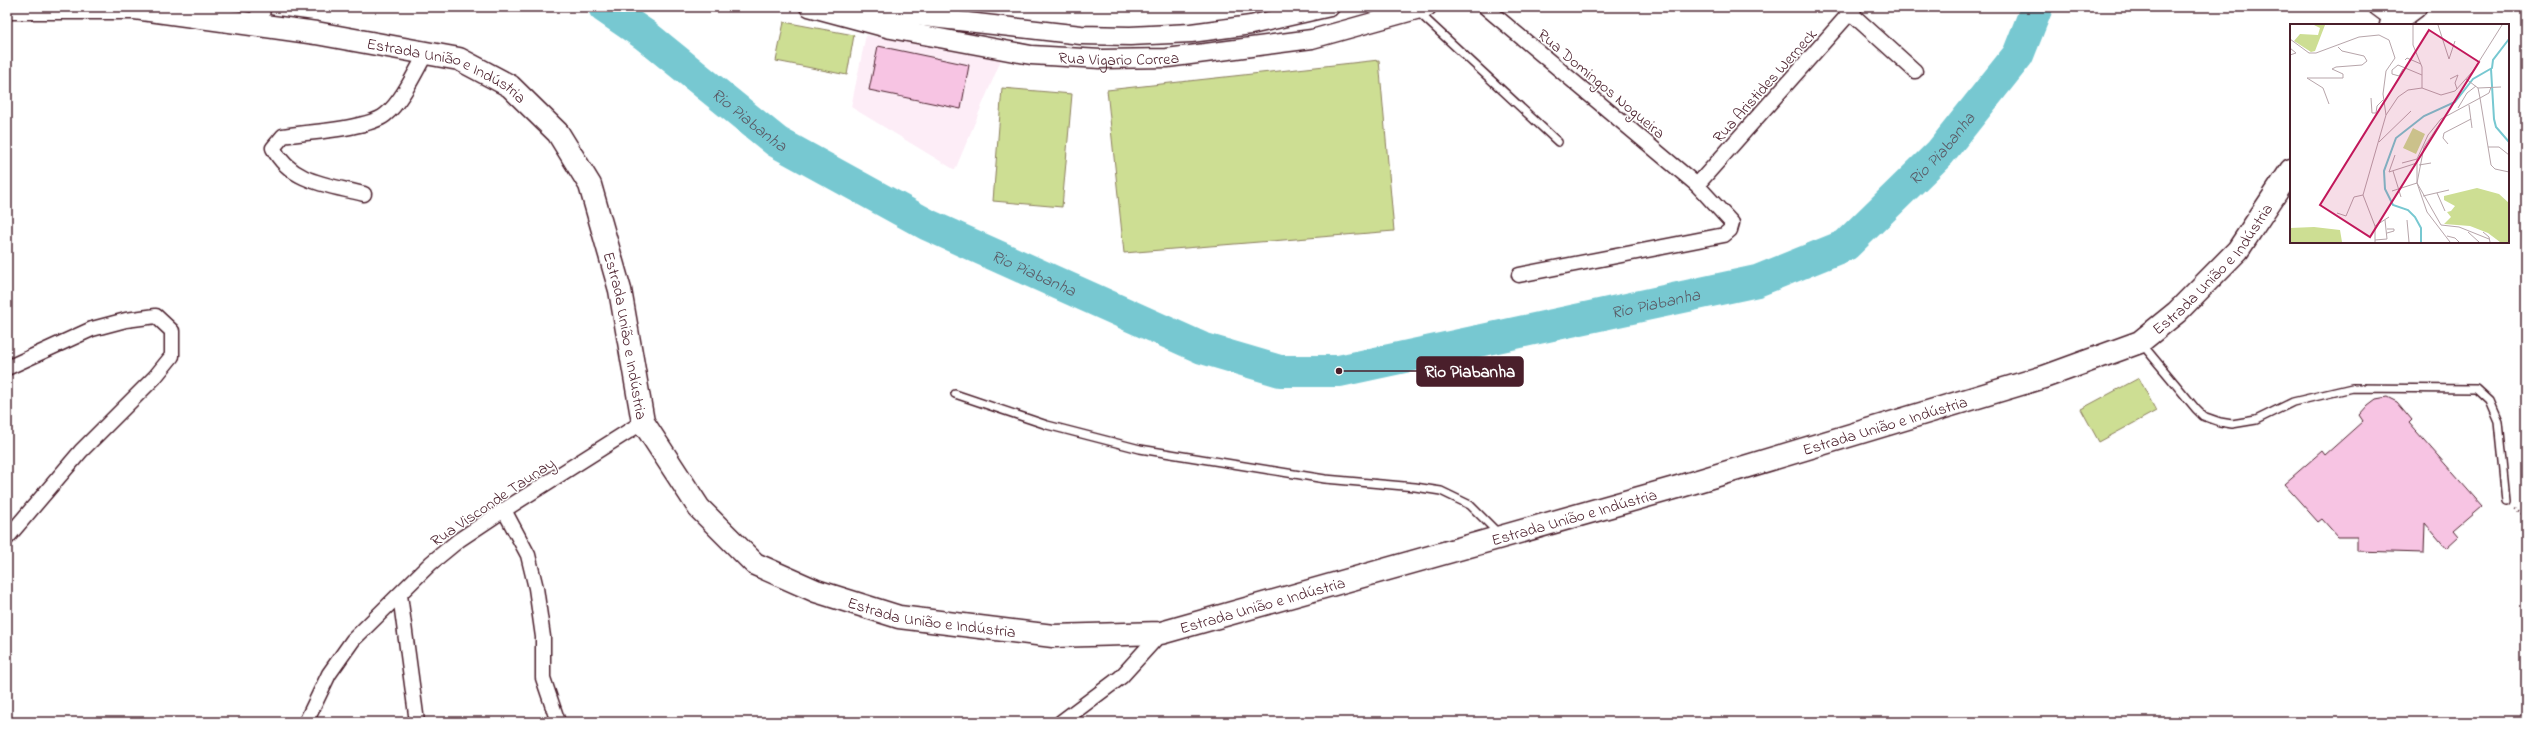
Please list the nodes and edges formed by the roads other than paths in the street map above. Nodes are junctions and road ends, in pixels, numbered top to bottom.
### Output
1 (809, 7) edge
2 (834, 7) edge
3 (1330, 7) edge
4 (1485, 7) edge
5 (2374, 7) edge
6 (2415, 7) edge
7 (7, 8) edge
8 (1420, 8) edge
9 (1850, 9) edge
10 (260, 16) edge
11 (2392, 23) edge
12 (1080, 35) junction
13 (426, 54) junction
14 (1073, 58) junction
15 (1915, 71) dead end
16 (1558, 142) dead end
17 (2290, 172) edge
18 (1697, 185) junction
19 (364, 194) dead end
20 (1519, 275) dead end
21 (2140, 342) junction
22 (7, 368) edge
23 (956, 394) dead end
24 (643, 422) junction
25 (2507, 501) dead end
26 (504, 510) junction
27 (1502, 537) junction
28 (7, 538) edge
29 (400, 595) junction
30 (1161, 633) junction
31 (306, 722) edge
32 (417, 722) edge
33 (558, 722) edge
34 (1061, 722) edge

1 - 14 street, Rua Vigario Correa
2 - 12 street, Rua Vigario Correa
3 - 12 street, Rua Vigario Correa
4 - 18 street, Rua Domingos Nogueira
5 - 11 street
6 - 11 main road
7 - 10 main road, Estrada União e Indústria
8 - 14 street, Rua Vigario Correa
8 - 16 lane
9 - 15 street
9 - 18 street, Rua Aristides Werneck
10 - 13 main road, Estrada União e Indústria
12 - 14 street
13 - 19 street
13 - 24 main road, Estrada União e Indústria
17 - 21 main road, Estrada União e Indústria
18 - 20 street, Rua Domingos Nogueira
21 - 25 lane, Estrada União e Indústria
21 - 27 main road, Estrada União e Indústria
22 - 28 street
23 - 27 lane
24 - 26 street, Rua Visconde Taunay
24 - 30 main road, Estrada União e Indústria
26 - 29 street, Rua Visconde Taunay
26 - 33 street
27 - 30 main road, Estrada União e Indústria
29 - 31 street, Rua Visconde Taunay
29 - 32 street
30 - 34 street

